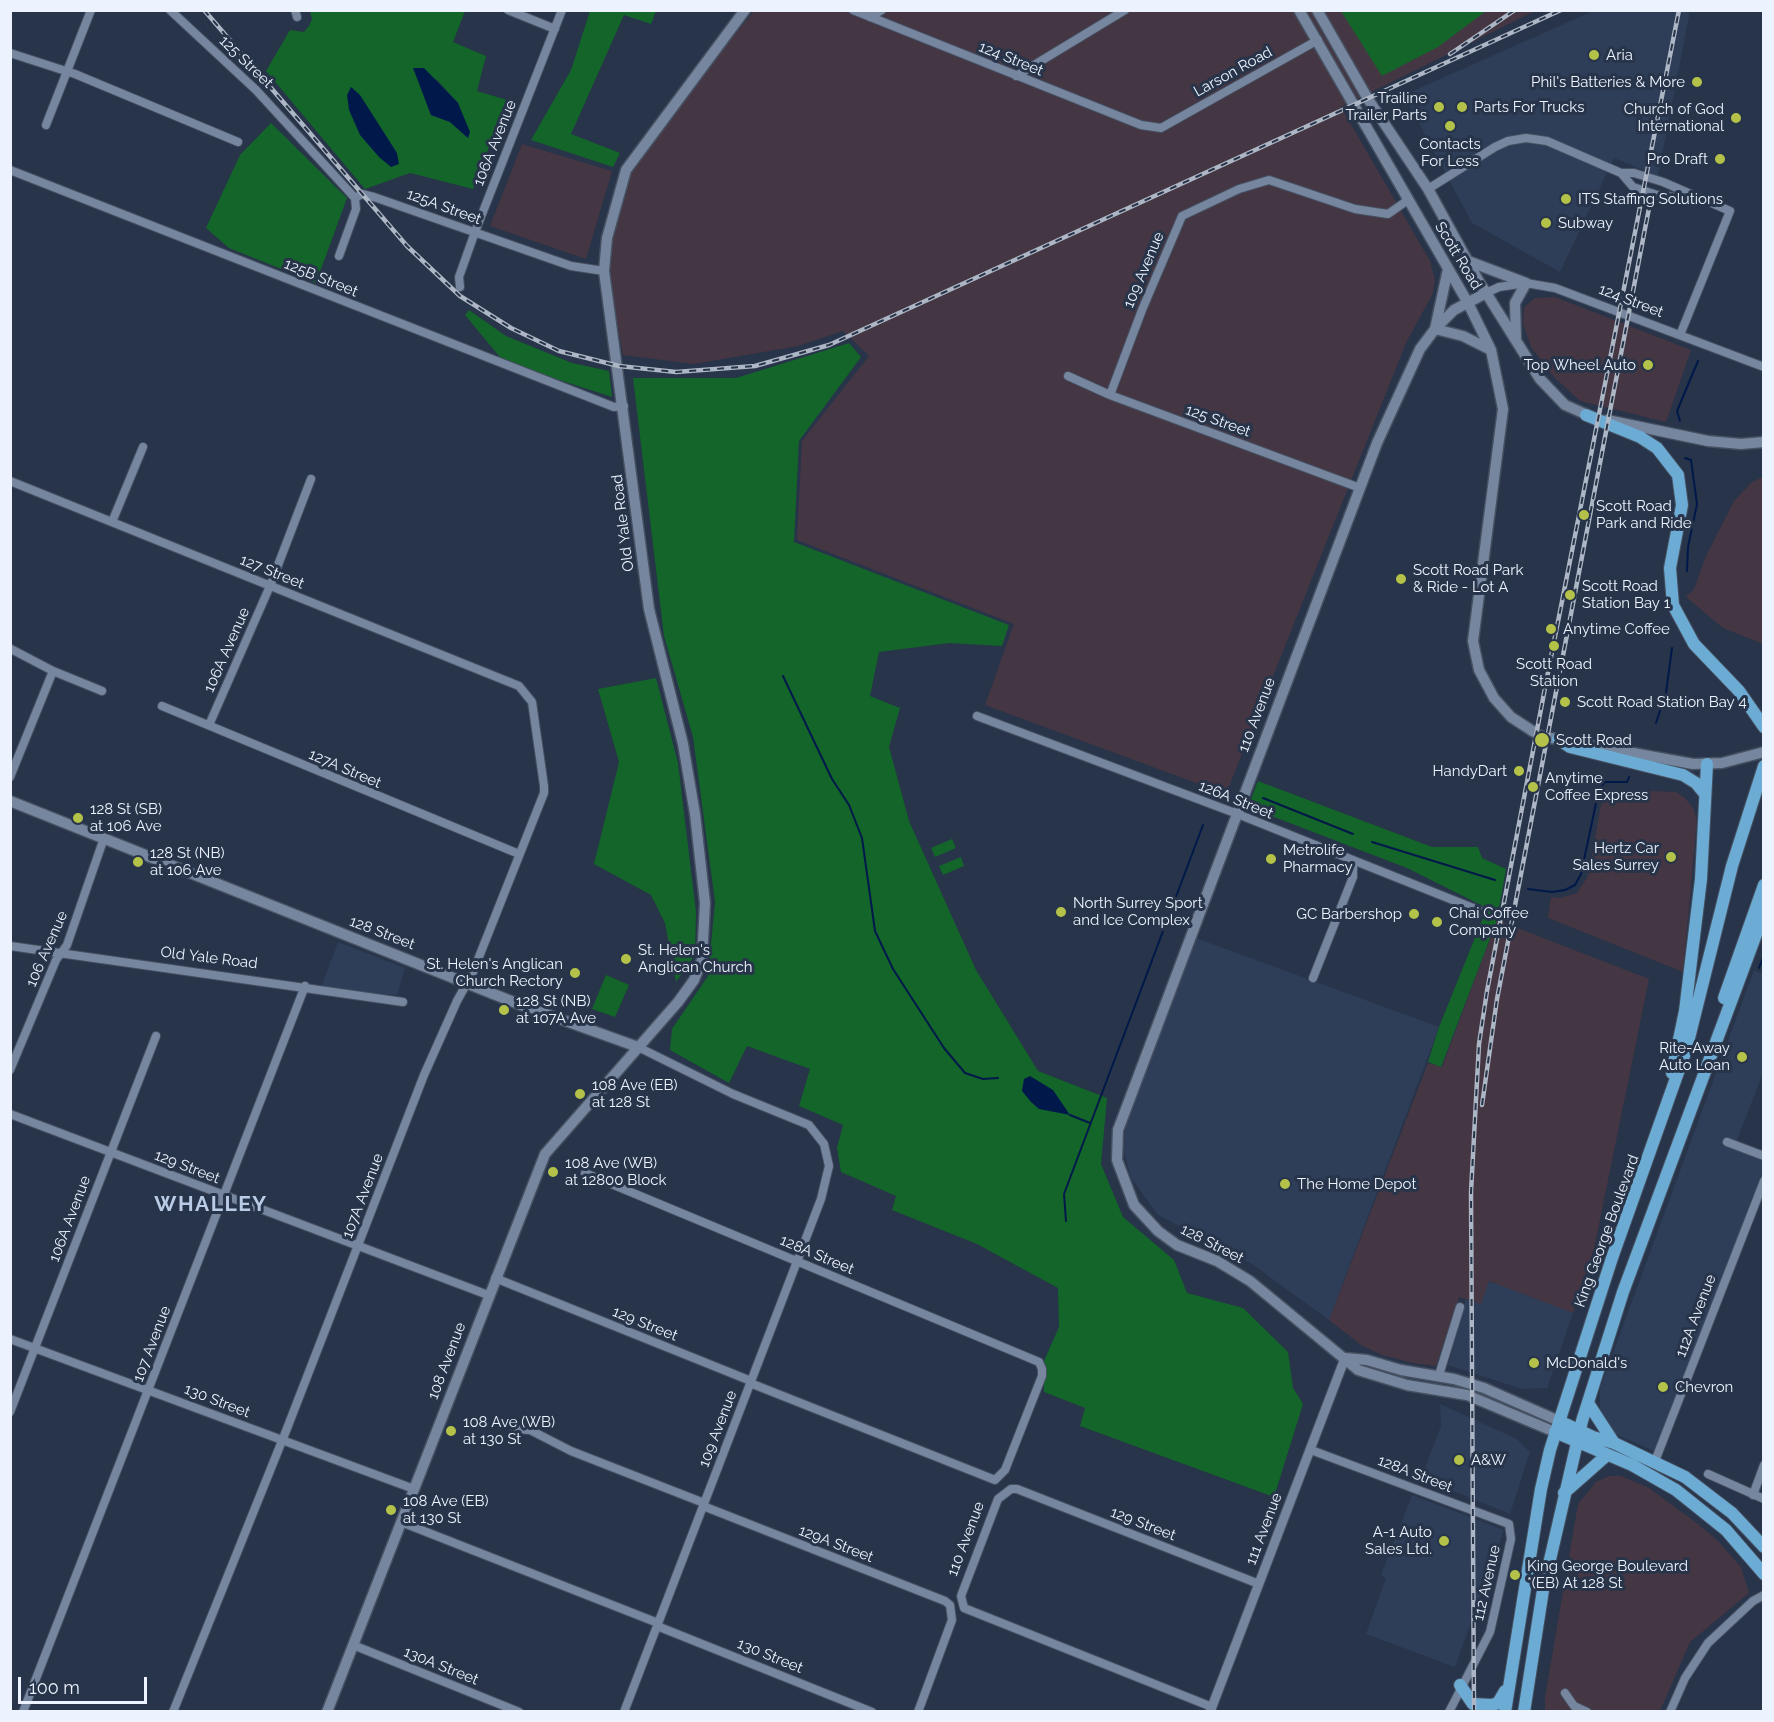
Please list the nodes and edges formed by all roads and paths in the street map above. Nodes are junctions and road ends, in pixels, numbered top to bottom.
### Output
1 (91, 10) edge
2 (170, 10) edge
3 (508, 10) edge
4 (562, 10) edge
5 (745, 10) edge
6 (853, 10) edge
7 (882, 10) edge
8 (1125, 10) edge
9 (1299, 10) edge
10 (1317, 10) edge
11 (870, 17) junction
12 (555, 29) junction
13 (1318, 40) junction
14 (10, 53) edge
15 (67, 71) junction
16 (1016, 76) junction
17 (46, 125) dead end
18 (1161, 128) joint
19 (238, 142) dead end
20 (10, 170) edge
21 (1621, 173) junction
22 (1428, 189) junction
23 (355, 198) junction
24 (1408, 200) junction
25 (1708, 202) junction
26 (475, 232) junction
27 (339, 256) dead end
28 (1468, 261) junction
29 (1448, 269) junction
30 (604, 271) junction
31 (1526, 283) junction
32 (460, 287) dead end
33 (1486, 293) junction
34 (1468, 303) junction
35 (1435, 329) junction
36 (1680, 335) junction
37 (1516, 342) junction
38 (1491, 350) junction
39 (1764, 367) edge
40 (1068, 376) dead end
41 (1110, 395) junction
42 (624, 406) junction
43 (1586, 415) junction
44 (1764, 442) edge
45 (142, 447) dead end
46 (311, 479) dead end
47 (10, 482) edge
48 (1360, 488) junction
49 (112, 522) junction
50 (270, 586) junction
51 (11, 649) edge
52 (53, 671) junction
53 (523, 690) joint
54 (102, 691) dead end
55 (162, 706) dead end
56 (977, 716) dead end
57 (209, 725) junction
58 (1764, 727) edge
59 (1534, 732) tunnel mouth
60 (1554, 739) joint
61 (1764, 752) edge
62 (1707, 764) junction
63 (1764, 766) edge
64 (10, 777) edge
65 (1705, 794) junction
66 (10, 801) edge
67 (1235, 813) junction
68 (104, 838) junction
69 (519, 854) junction
70 (1353, 861) junction
71 (1764, 885) edge
72 (1483, 912) dead end
73 (1764, 913) edge
74 (10, 946) edge
75 (61, 954) junction
76 (1313, 978) dead end
77 (467, 982) junction
78 (306, 986) junction
79 (403, 1002) dead end
80 (156, 1036) dead end
81 (638, 1047) junction
82 (10, 1070) edge
83 (1696, 1091) junction
84 (1669, 1101) junction
85 (10, 1114) edge
86 (1727, 1142) dead end
87 (110, 1152) junction
88 (827, 1153) joint
89 (1764, 1156) edge
90 (1116, 1160) joint
91 (585, 1173) dead end
92 (1764, 1181) edge
93 (224, 1195) junction
94 (358, 1247) junction
95 (797, 1261) junction
96 (495, 1278) junction
97 (488, 1295) junction
98 (1460, 1307) dead end
99 (10, 1339) edge
100 (35, 1347) junction
101 (1345, 1358) junction
102 (1439, 1375) junction
103 (751, 1382) junction
104 (148, 1390) junction
105 (1588, 1403) junction
106 (10, 1412) edge
107 (1557, 1427) junction
108 (515, 1429) dead end
109 (1578, 1436) junction
110 (283, 1440) junction
111 (1614, 1443) junction
112 (1311, 1450) junction
113 (1607, 1455) junction
114 (1655, 1461) junction
115 (1764, 1466) edge
116 (1708, 1474) dead end
117 (995, 1480) joint
118 (414, 1489) junction
119 (1017, 1489) joint
120 (1564, 1493) junction
121 (1753, 1495) junction
122 (1764, 1499) edge
123 (703, 1505) junction
124 (401, 1522) junction
125 (1509, 1524) joint
126 (1764, 1547) edge
127 (1764, 1574) edge
128 (1259, 1584) junction
129 (1764, 1595) edge
130 (657, 1624) junction
131 (353, 1645) junction
132 (1460, 1685) junction
133 (1507, 1688) junction
134 (1566, 1693) dead end
135 (1211, 1709) edge
136 (23, 1712) edge
137 (173, 1712) edge
138 (327, 1712) edge
139 (519, 1712) edge
140 (624, 1712) edge
141 (872, 1712) edge
142 (918, 1712) edge
143 (1449, 1712) edge
144 (1505, 1712) edge
145 (1524, 1712) edge
146 (1587, 1712) edge
147 (1670, 1712) edge

1 - 15 street
2 - 23 street, 125 Street
3 - 12 street
4 - 12 street, 106A Avenue
5 - 30 main road, Old Yale Road
6 - 11 street, 124 Street
7 - 11 street
8 - 16 street
9 - 13 main road, Scott Road
10 - 22 main road, Scott Road
11 - 16 street, 124 Street
12 - 26 street, 106A Avenue
13 - 18 street, Larson Road
13 - 24 main road, Scott Road
14 - 15 street
15 - 17 street
15 - 19 street
16 - 18 street, 124 Street
20 - 42 street, 125B Street
21 - 22 street
21 - 25 street
21 - 25 street
22 - 28 main road, Scott Road
23 - 26 street, 125A Street
23 - 27 street
24 - 29 main road, Scott Road
24 - 41 street, 109 Avenue
25 - 36 street
26 - 30 street, 125A Street
26 - 32 street, 106A Avenue
28 - 31 main road
28 - 33 main road, Scott Road
29 - 34 main road, Scott Road
29 - 35 main road
30 - 42 main road, Old Yale Road
31 - 33 street, 124 Street
31 - 36 street, 124 Street
31 - 37 main road
33 - 34 main road, 110 Avenue
33 - 37 main road, Scott Road
34 - 35 main road, 110 Avenue
34 - 38 main road, Scott Road
35 - 38 main road
35 - 48 main road, 110 Avenue
36 - 39 street, 124 Street
37 - 43 main road, Scott Road
38 - 59 main road, Scott Road
40 - 41 street, 125 Street
41 - 48 street, 125 Street
42 - 81 main road, Old Yale Road
43 - 44 main road, Scott Road
43 - 58 main road
45 - 49 street
46 - 50 street, 106A Avenue
47 - 49 street, 127 Street
48 - 67 main road, 110 Avenue
49 - 50 street, 127 Street
50 - 53 street, 127 Street
50 - 57 street, 106A Avenue
51 - 52 street
52 - 54 street
52 - 64 street
53 - 69 street, 107A Avenue
55 - 57 street, 127A Street
56 - 67 street, 126A Street
57 - 69 street, 127A Street
60 - 62 main road
60 - 65 main road
61 - 62 main road
62 - 65 main road
63 - 84 main road, King George Boulevard
65 - 84 main road
66 - 68 main road, 128 Street
67 - 70 street, 126A Street
67 - 90 main road, 110 Avenue
68 - 75 street, 106 Avenue
68 - 77 main road, 128 Street
69 - 77 street, 107A Avenue
70 - 72 street, 126A Street
70 - 76 street
71 - 83 main road
73 - 83 main road
74 - 75 street, Old Yale Road
75 - 78 street, Old Yale Road
75 - 82 street, 106 Avenue
77 - 81 main road, 128 Street
77 - 94 street, 107A Avenue
78 - 79 street, Old Yale Road
78 - 93 street, 107 Avenue
80 - 87 street, 106A Avenue
81 - 88 street, 128 Street
81 - 96 main road, 108 Avenue
83 - 105 main road
84 - 107 main road, King George Boulevard
85 - 87 street, 129 Street
86 - 89 street
87 - 93 street, 129 Street
87 - 100 street, 106A Avenue
88 - 95 street, 109 Avenue
90 - 101 main road, 128 Street
91 - 95 street, 128A Street
92 - 114 street, 112A Avenue
93 - 94 street, 129 Street
93 - 104 street, 107 Avenue
94 - 97 street, 129 Street
94 - 110 street, 107A Avenue
95 - 103 street, 109 Avenue
95 - 117 street, 128A Street
96 - 97 main road, 108 Avenue
96 - 103 street, 129 Street
97 - 118 main road, 108 Avenue
98 - 102 street
99 - 100 street, 130 Street
100 - 104 street, 130 Street
100 - 106 street, 106A Avenue
101 - 102 main road, 128 Street
101 - 107 main road, 128 Street
101 - 112 street, 111 Avenue
102 - 107 main road, 128 Street
103 - 117 street, 129 Street
103 - 123 street, 109 Avenue
104 - 110 street, 130 Street
104 - 136 street, 107 Avenue
105 - 109 main road
105 - 111 main road
107 - 109 main road, 128 Street
107 - 133 main road, King George Boulevard
108 - 123 street, 129A Street
109 - 111 main road
109 - 113 main road
109 - 120 main road
110 - 118 street, 130 Street
110 - 137 street, 107A Avenue
111 - 114 main road
112 - 125 street, 128A Street
112 - 128 street, 111 Avenue
113 - 120 main road
113 - 127 main road
114 - 126 main road
115 - 121 street
116 - 121 street
118 - 124 main road, 108 Avenue
119 - 128 street, 129 Street
119 - 135 street, 110 Avenue
120 - 145 main road
121 - 122 street
123 - 130 street, 109 Avenue
123 - 142 street, 129A Street
124 - 130 street, 130 Street
124 - 131 main road, 108 Avenue
125 - 132 street, 112 Avenue
128 - 135 street, 111 Avenue
129 - 147 street
130 - 140 street, 109 Avenue
130 - 141 street, 130 Street
131 - 138 main road, 108 Avenue
131 - 139 street, 130A Street
132 - 133 main road
132 - 143 street, 112 Avenue
133 - 144 main road, King George Boulevard
134 - 146 street

